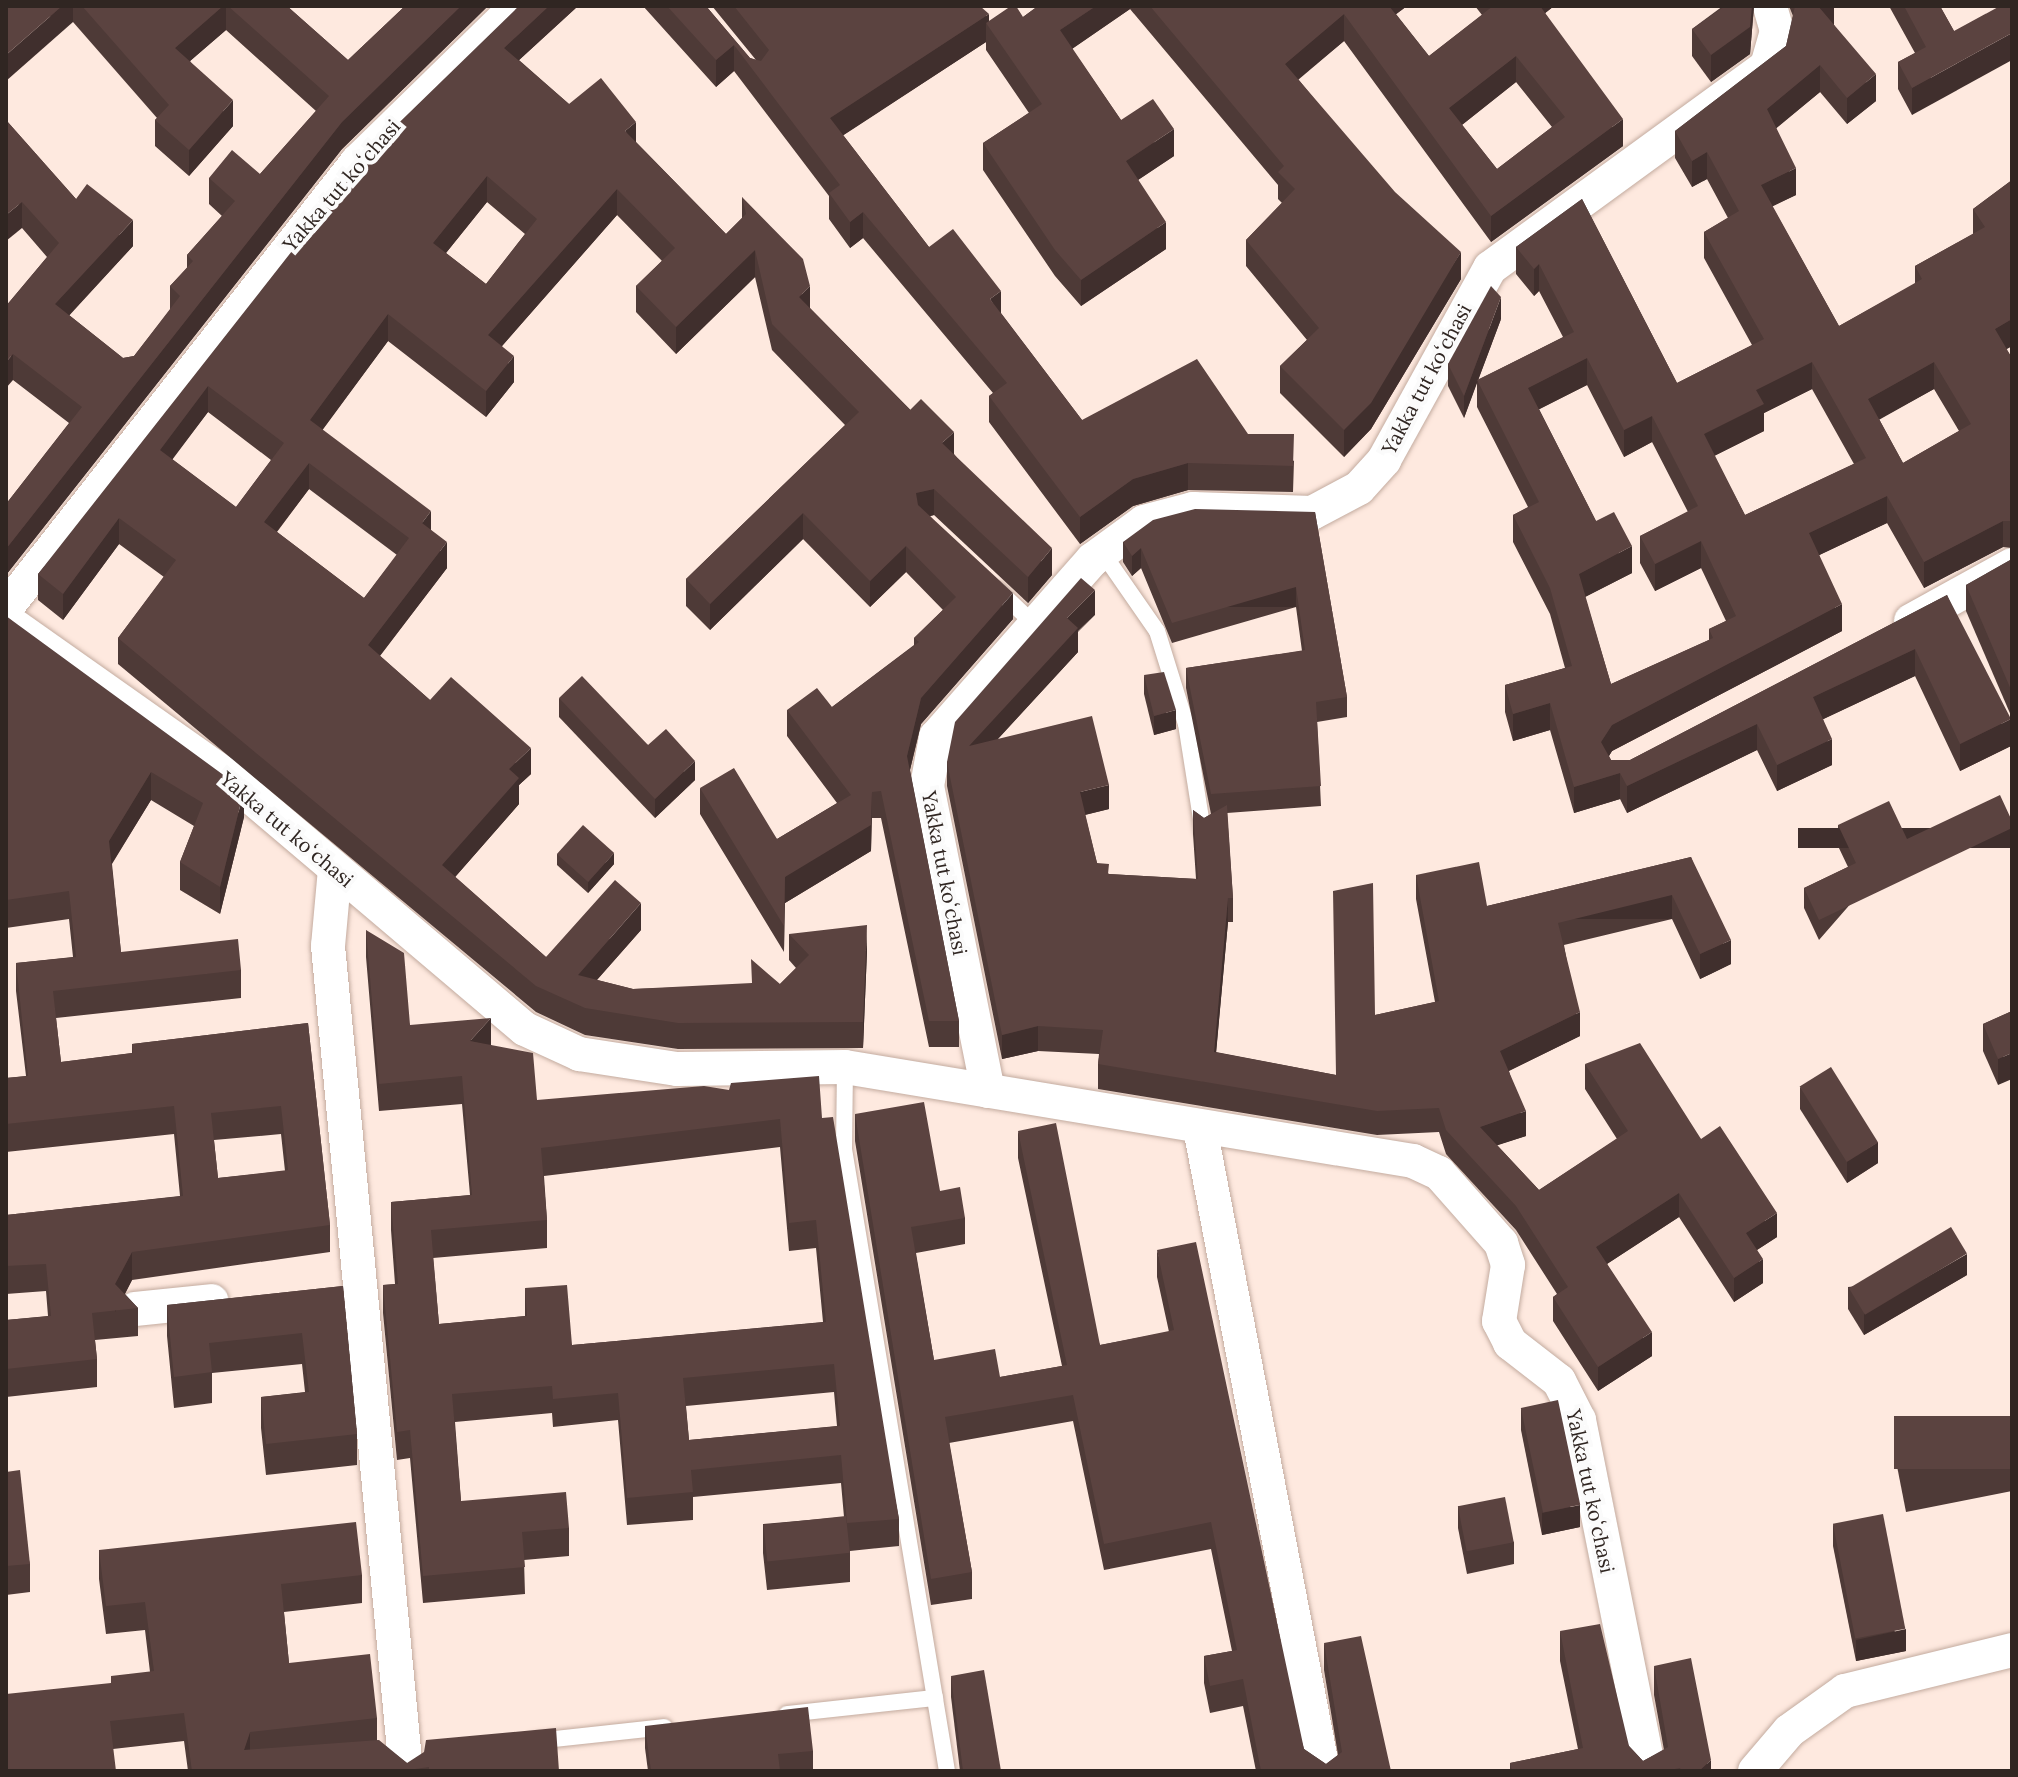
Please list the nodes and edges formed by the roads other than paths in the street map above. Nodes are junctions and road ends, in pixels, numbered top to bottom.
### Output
1 (517, 6) edge
2 (1770, 6) edge
3 (1102, 552) junction
4 (2012, 565) edge
5 (980, 574) edge
6 (6, 608) edge
7 (6, 620) edge
8 (1035, 625) junction
9 (1882, 636) edge
10 (1203, 831) edge
11 (335, 869) junction
12 (845, 1067) junction
13 (988, 1091) junction
14 (1200, 1128) junction
15 (240, 1298) edge
16 (135, 1309) edge
17 (2012, 1650) edge
18 (935, 1698) junction
19 (763, 1716) edge
20 (685, 1725) edge
21 (513, 1743) edge
22 (405, 1759) edge
23 (947, 1771) edge
24 (1323, 1771) edge
25 (1649, 1771) edge
26 (1755, 1771) edge

1 - 6 street, Yakka tut koʻchasi
2 - 3 street, Yakka tut koʻchasi
3 - 8 street, Yakka tut koʻchasi
3 - 10 lane
4 - 9 street
5 - 8 lane
7 - 11 street, Yakka tut koʻchasi
8 - 13 street, Yakka tut koʻchasi
11 - 12 street, Yakka tut koʻchasi
11 - 22 street
12 - 13 street, Yakka tut koʻchasi
12 - 18 lane
13 - 14 street, Yakka tut koʻchasi
14 - 24 street
14 - 25 street, Yakka tut koʻchasi
15 - 16 street
17 - 26 street
18 - 19 lane
18 - 23 lane
20 - 21 lane

